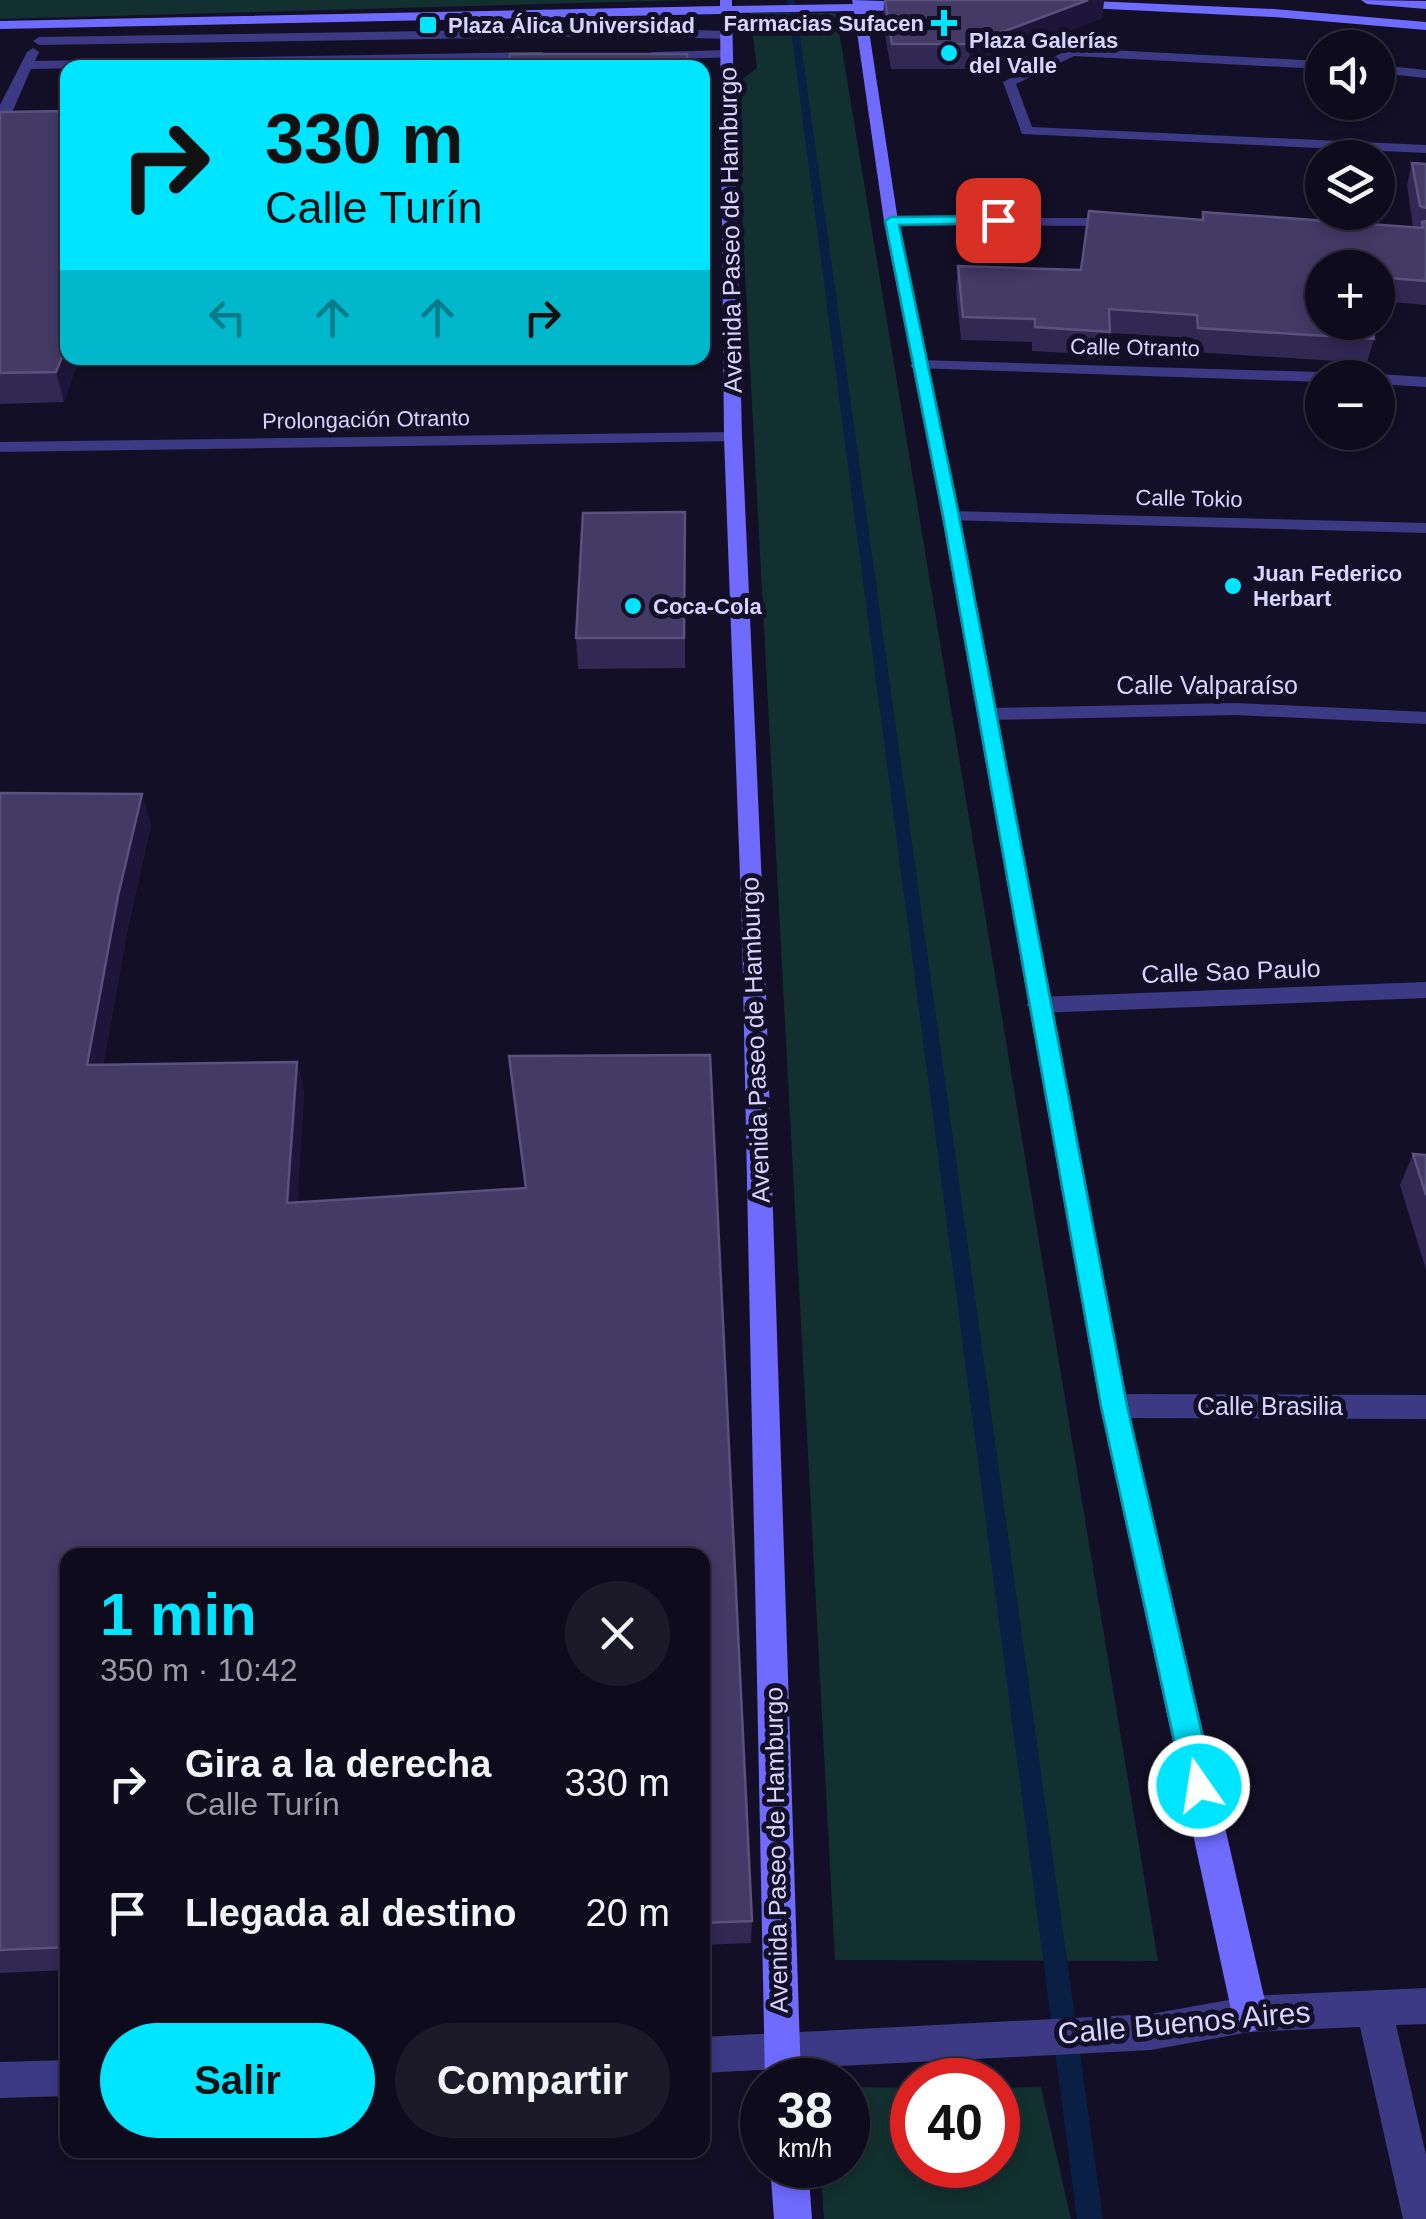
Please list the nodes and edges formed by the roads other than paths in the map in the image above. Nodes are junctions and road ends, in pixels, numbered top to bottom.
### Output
1 (1368, 0) edge
2 (726, 4) edge
3 (859, 4) edge
4 (1050, 4) edge
5 (1426, 5) edge
6 (936, 6) edge
7 (479, 14) junction
8 (48, 25) junction
9 (0, 26) edge
10 (1426, 26) edge
11 (630, 32) junction
12 (474, 34) junction
13 (39, 41) junction
14 (728, 45) junction
15 (552, 56) edge
16 (473, 60) edge
17 (507, 60) edge
18 (1305, 63) edge
19 (27, 66) junction
20 (60, 66) edge
21 (1395, 70) edge
22 (1426, 74) edge
23 (2, 112) edge
24 (60, 124) edge
25 (1426, 149) edge
26 (891, 221) junction
27 (1146, 224) edge
28 (918, 365) junction
29 (1305, 377) edge
30 (1395, 380) edge
31 (1426, 382) edge
32 (732, 436) junction
33 (0, 447) edge
34 (951, 516) junction
35 (1426, 528) edge
36 (987, 714) junction
37 (1426, 718) edge
38 (1426, 990) edge
39 (1038, 1005) junction
40 (1114, 1406) junction
41 (1426, 1407) edge
42 (1426, 2006) edge
43 (1374, 2008) junction
44 (1250, 2014) junction
45 (710, 2056) edge
46 (782, 2058) edge
47 (834, 2058) edge
48 (740, 2060) edge
49 (60, 2078) edge
50 (0, 2080) edge
51 (791, 2188) edge
52 (793, 2219) edge
53 (1422, 2219) edge

1 - 5 street
2 - 3 street
2 - 7 street
2 - 14 street, Avenida Paseo de Hamburgo
3 - 6 street
3 - 26 street
4 - 10 street
7 - 8 street
7 - 12 street
8 - 9 street
8 - 13 street
11 - 12 street
11 - 14 street
11 - 14 street
12 - 13 street
12 - 16 street
13 - 19 street
14 - 32 street, Avenida Paseo de Hamburgo
15 - 17 street
18 - 25 street
19 - 20 street
19 - 23 street
21 - 22 street
23 - 24 street
26 - 27 street
26 - 28 street
28 - 29 street, Calle Otranto
28 - 34 street
30 - 31 street
32 - 33 street, Prolongación Otranto
32 - 46 street, Avenida Paseo de Hamburgo
34 - 35 street, Calle Tokio
34 - 36 street
36 - 37 street, Calle Valparaíso
36 - 39 street
38 - 39 street, Calle Sao Paulo
39 - 40 street
40 - 41 street, Calle Brasilia
40 - 44 street
42 - 43 street, Calle Buenos Aires
43 - 44 street, Calle Buenos Aires
43 - 53 street
44 - 47 street, Calle Buenos Aires
45 - 48 street, Calle Buenos Aires
49 - 50 street
51 - 52 street

